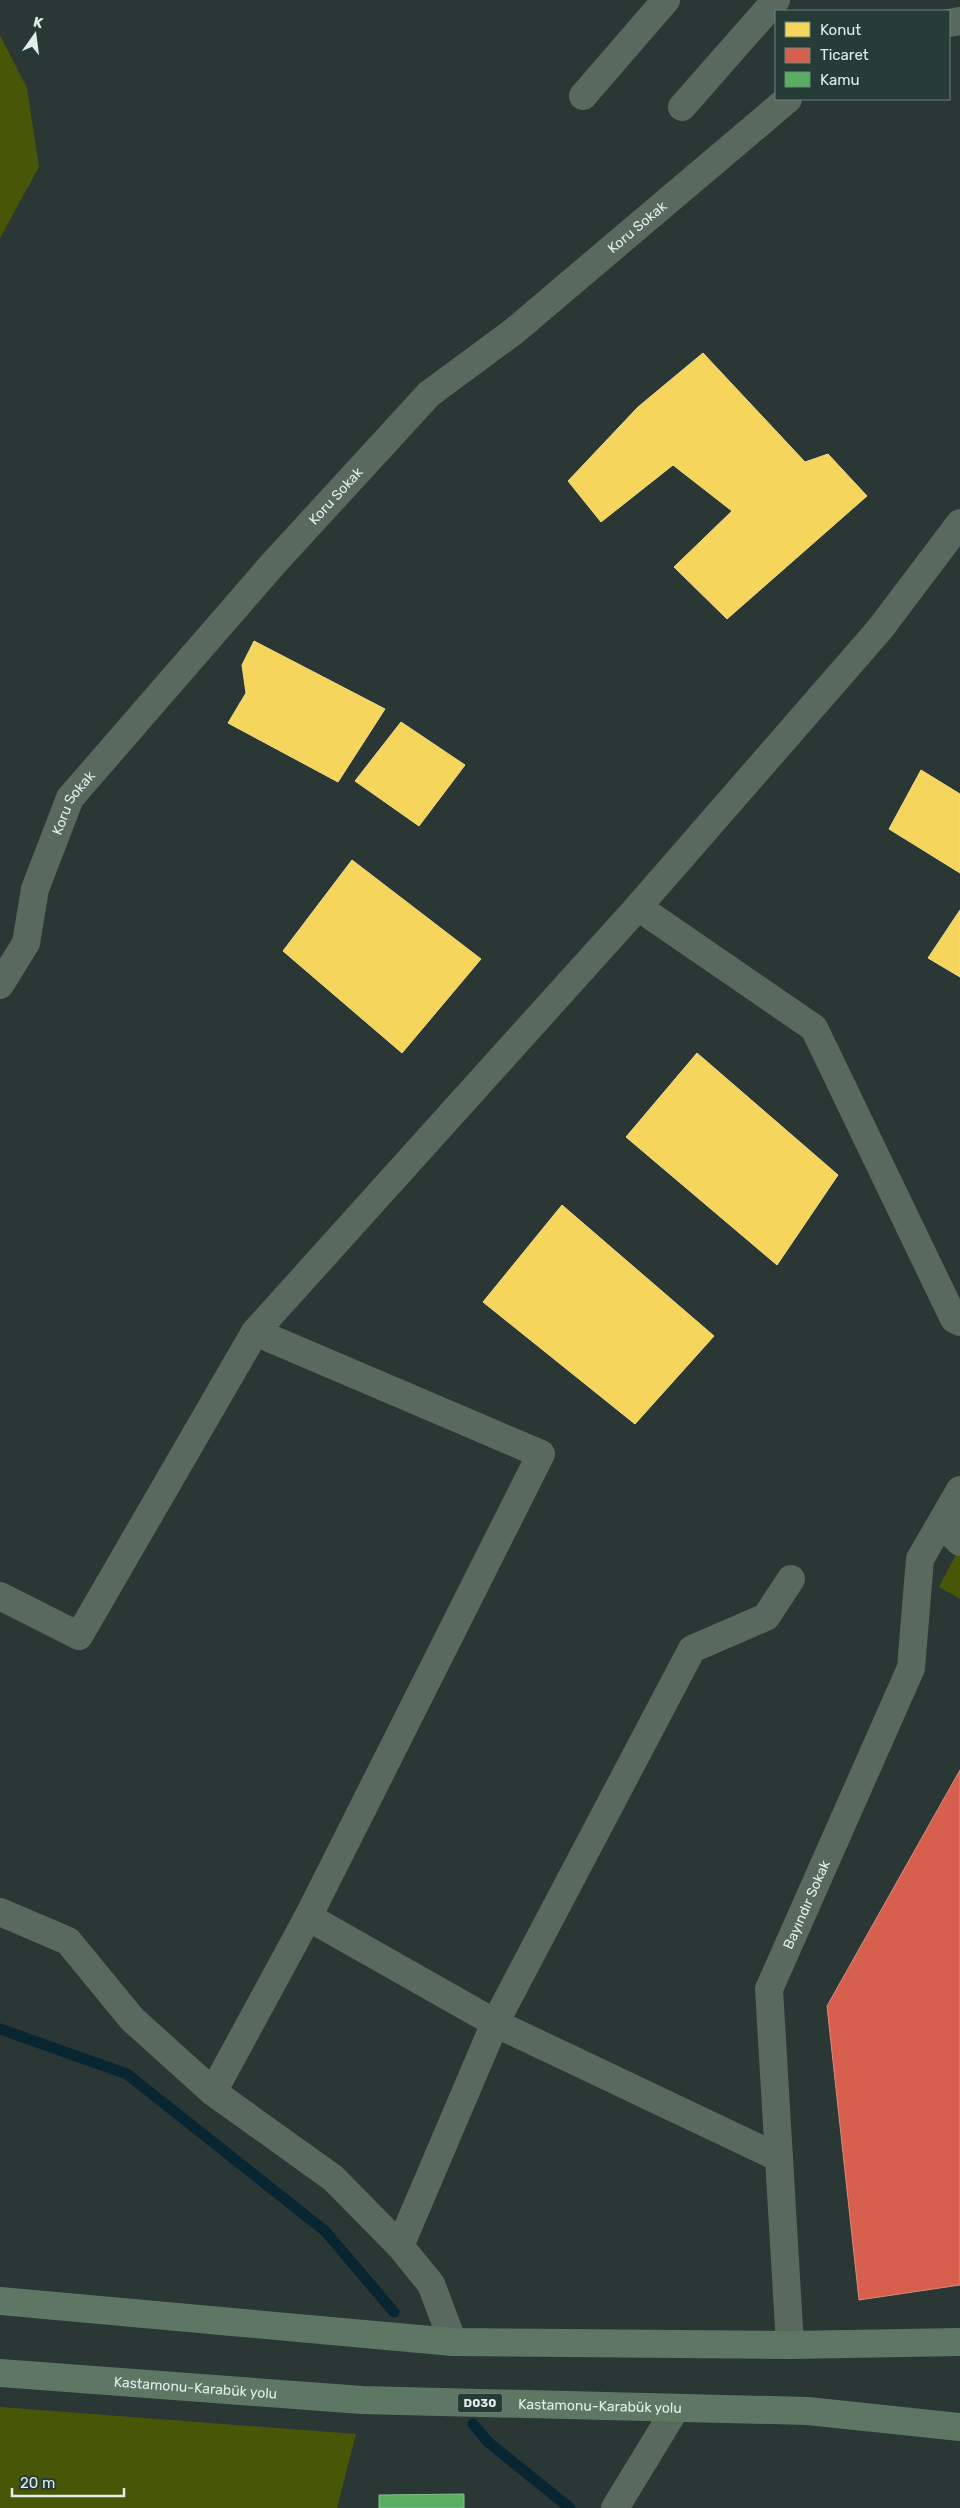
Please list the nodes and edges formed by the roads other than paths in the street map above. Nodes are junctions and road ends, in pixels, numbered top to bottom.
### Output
1 (768, 3) edge
2 (656, 4) edge
3 (582, 96) dead end
4 (787, 100) edge
5 (682, 108) dead end
6 (960, 523) edge
7 (638, 907) junction
8 (0, 985) edge
9 (960, 1322) edge
10 (255, 1332) junction
11 (960, 1490) edge
12 (960, 1518) edge
13 (960, 1542) edge
14 (790, 1579) dead end
15 (0, 1596) edge
16 (0, 1912) edge
17 (308, 1917) junction
18 (495, 2022) junction
19 (213, 2092) junction
20 (778, 2158) junction
21 (400, 2246) junction
22 (0, 2301) edge
23 (453, 2342) junction
24 (960, 2342) edge
25 (790, 2345) junction
26 (0, 2372) edge
27 (676, 2408) junction
28 (960, 2427) edge
29 (615, 2508) edge

1 - 5 street
2 - 3 street
4 - 8 street, Koru Sokak
6 - 7 street
7 - 9 street
7 - 10 street
10 - 15 street
10 - 17 street
11 - 20 street, Bayındır Sokak
12 - 13 street
14 - 18 street
16 - 19 street
17 - 18 street
17 - 19 street
18 - 20 street
18 - 21 street
19 - 21 street
20 - 25 street, Bayındır Sokak
21 - 23 street
22 - 23 highway
23 - 25 highway
24 - 25 highway
26 - 27 highway, Kastamonu-Karabük yolu / D030
27 - 28 highway, Kastamonu-Karabük yolu / D030
27 - 29 street

